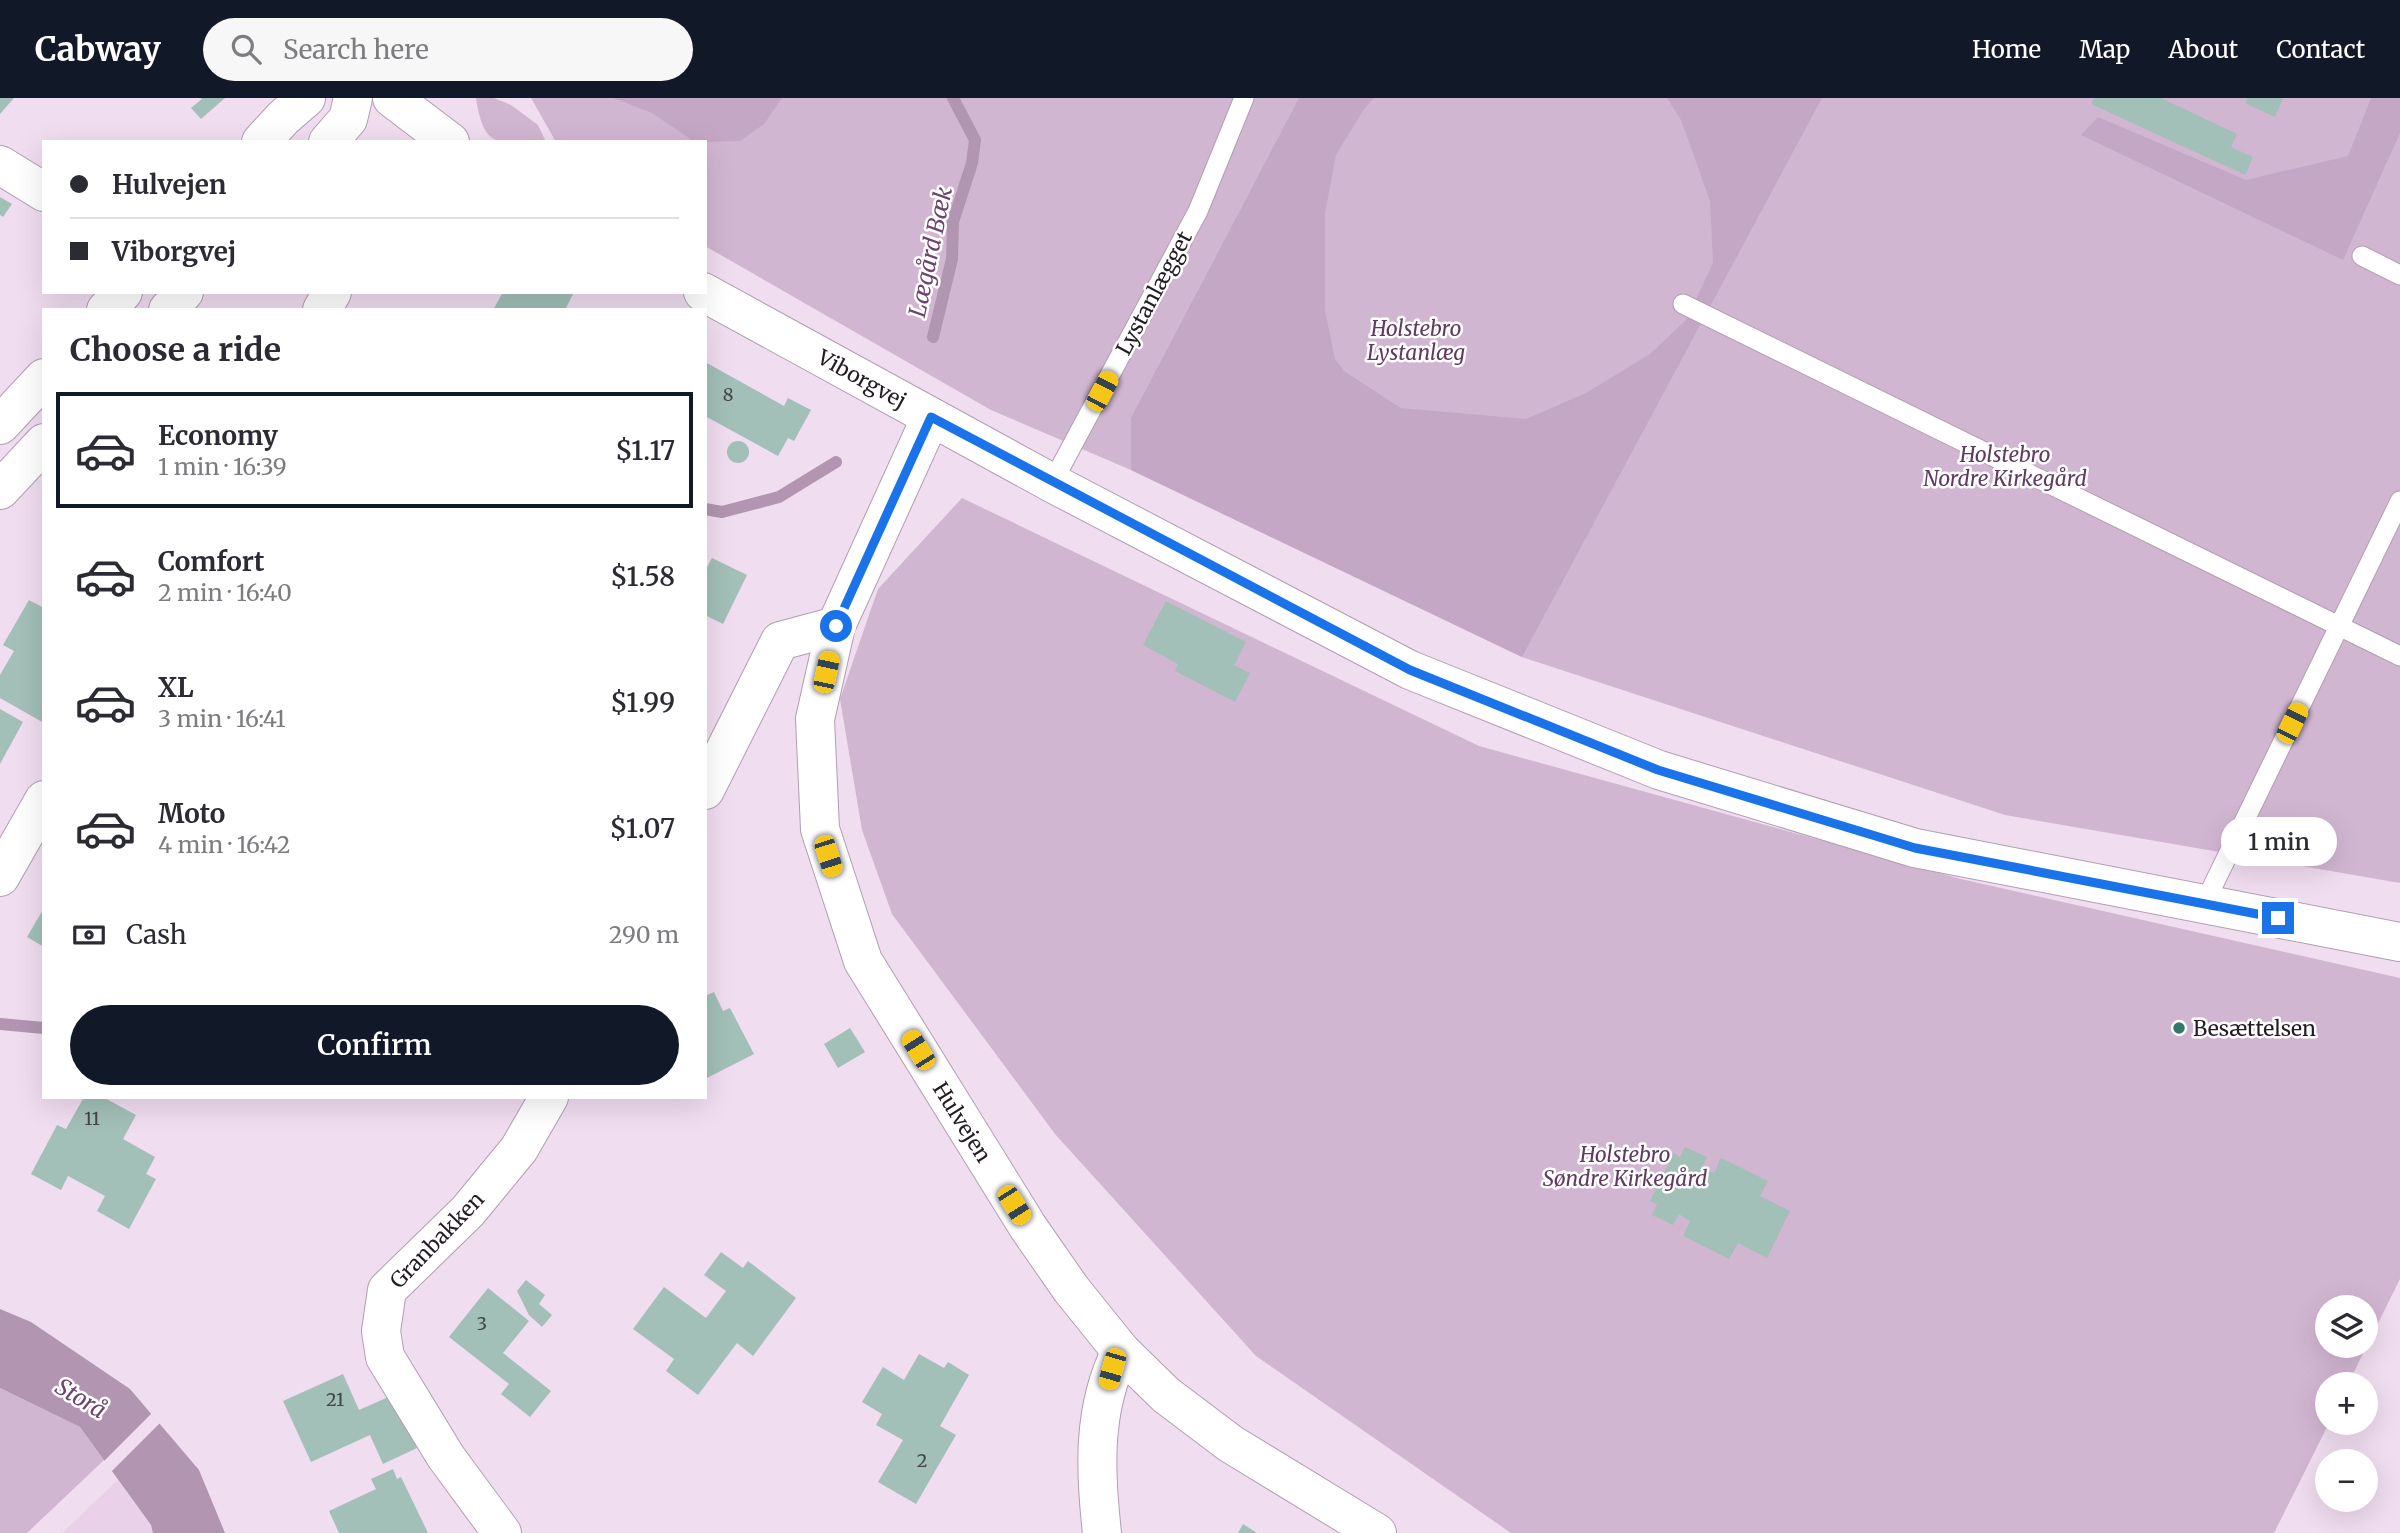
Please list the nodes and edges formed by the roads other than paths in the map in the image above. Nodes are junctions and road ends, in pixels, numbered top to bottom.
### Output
1 (306, 98) edge
2 (392, 98) edge
3 (1244, 98) edge
4 (263, 140) edge
5 (447, 140) edge
6 (0, 165) edge
7 (42, 191) edge
8 (2362, 256) dead end
9 (2400, 275) edge
10 (120, 294) edge
11 (182, 294) edge
12 (707, 294) edge
13 (1684, 304) dead end
14 (108, 308) edge
15 (170, 308) edge
16 (42, 380) edge
17 (931, 417) junction
18 (0, 425) edge
19 (42, 445) edge
20 (1052, 483) junction
21 (0, 490) edge
22 (2400, 501) edge
23 (2339, 625) junction
24 (836, 626) junction
25 (2400, 656) edge
26 (707, 786) edge
27 (42, 804) edge
28 (0, 877) edge
29 (2204, 904) junction
30 (2400, 942) edge
31 (548, 1099) edge
32 (1121, 1351) junction
33 (502, 1533) edge
34 (1102, 1533) edge
35 (1377, 1533) edge

1 - 4 street
2 - 5 street
3 - 20 lane, Lystanlægget
6 - 7 street
8 - 9 lane
10 - 14 street
11 - 15 street
12 - 17 street, Viborgvej
13 - 23 lane
16 - 18 street
17 - 20 street, Viborgvej
17 - 24 street, Hulvejen
19 - 21 street
20 - 29 street, Viborgvej
22 - 23 lane
23 - 25 lane
23 - 29 lane
24 - 26 street
24 - 32 street, Hulvejen
27 - 28 street
29 - 30 street, Viborgvej
31 - 33 street, Granbakken
32 - 34 street
32 - 35 street, Hulvejen

